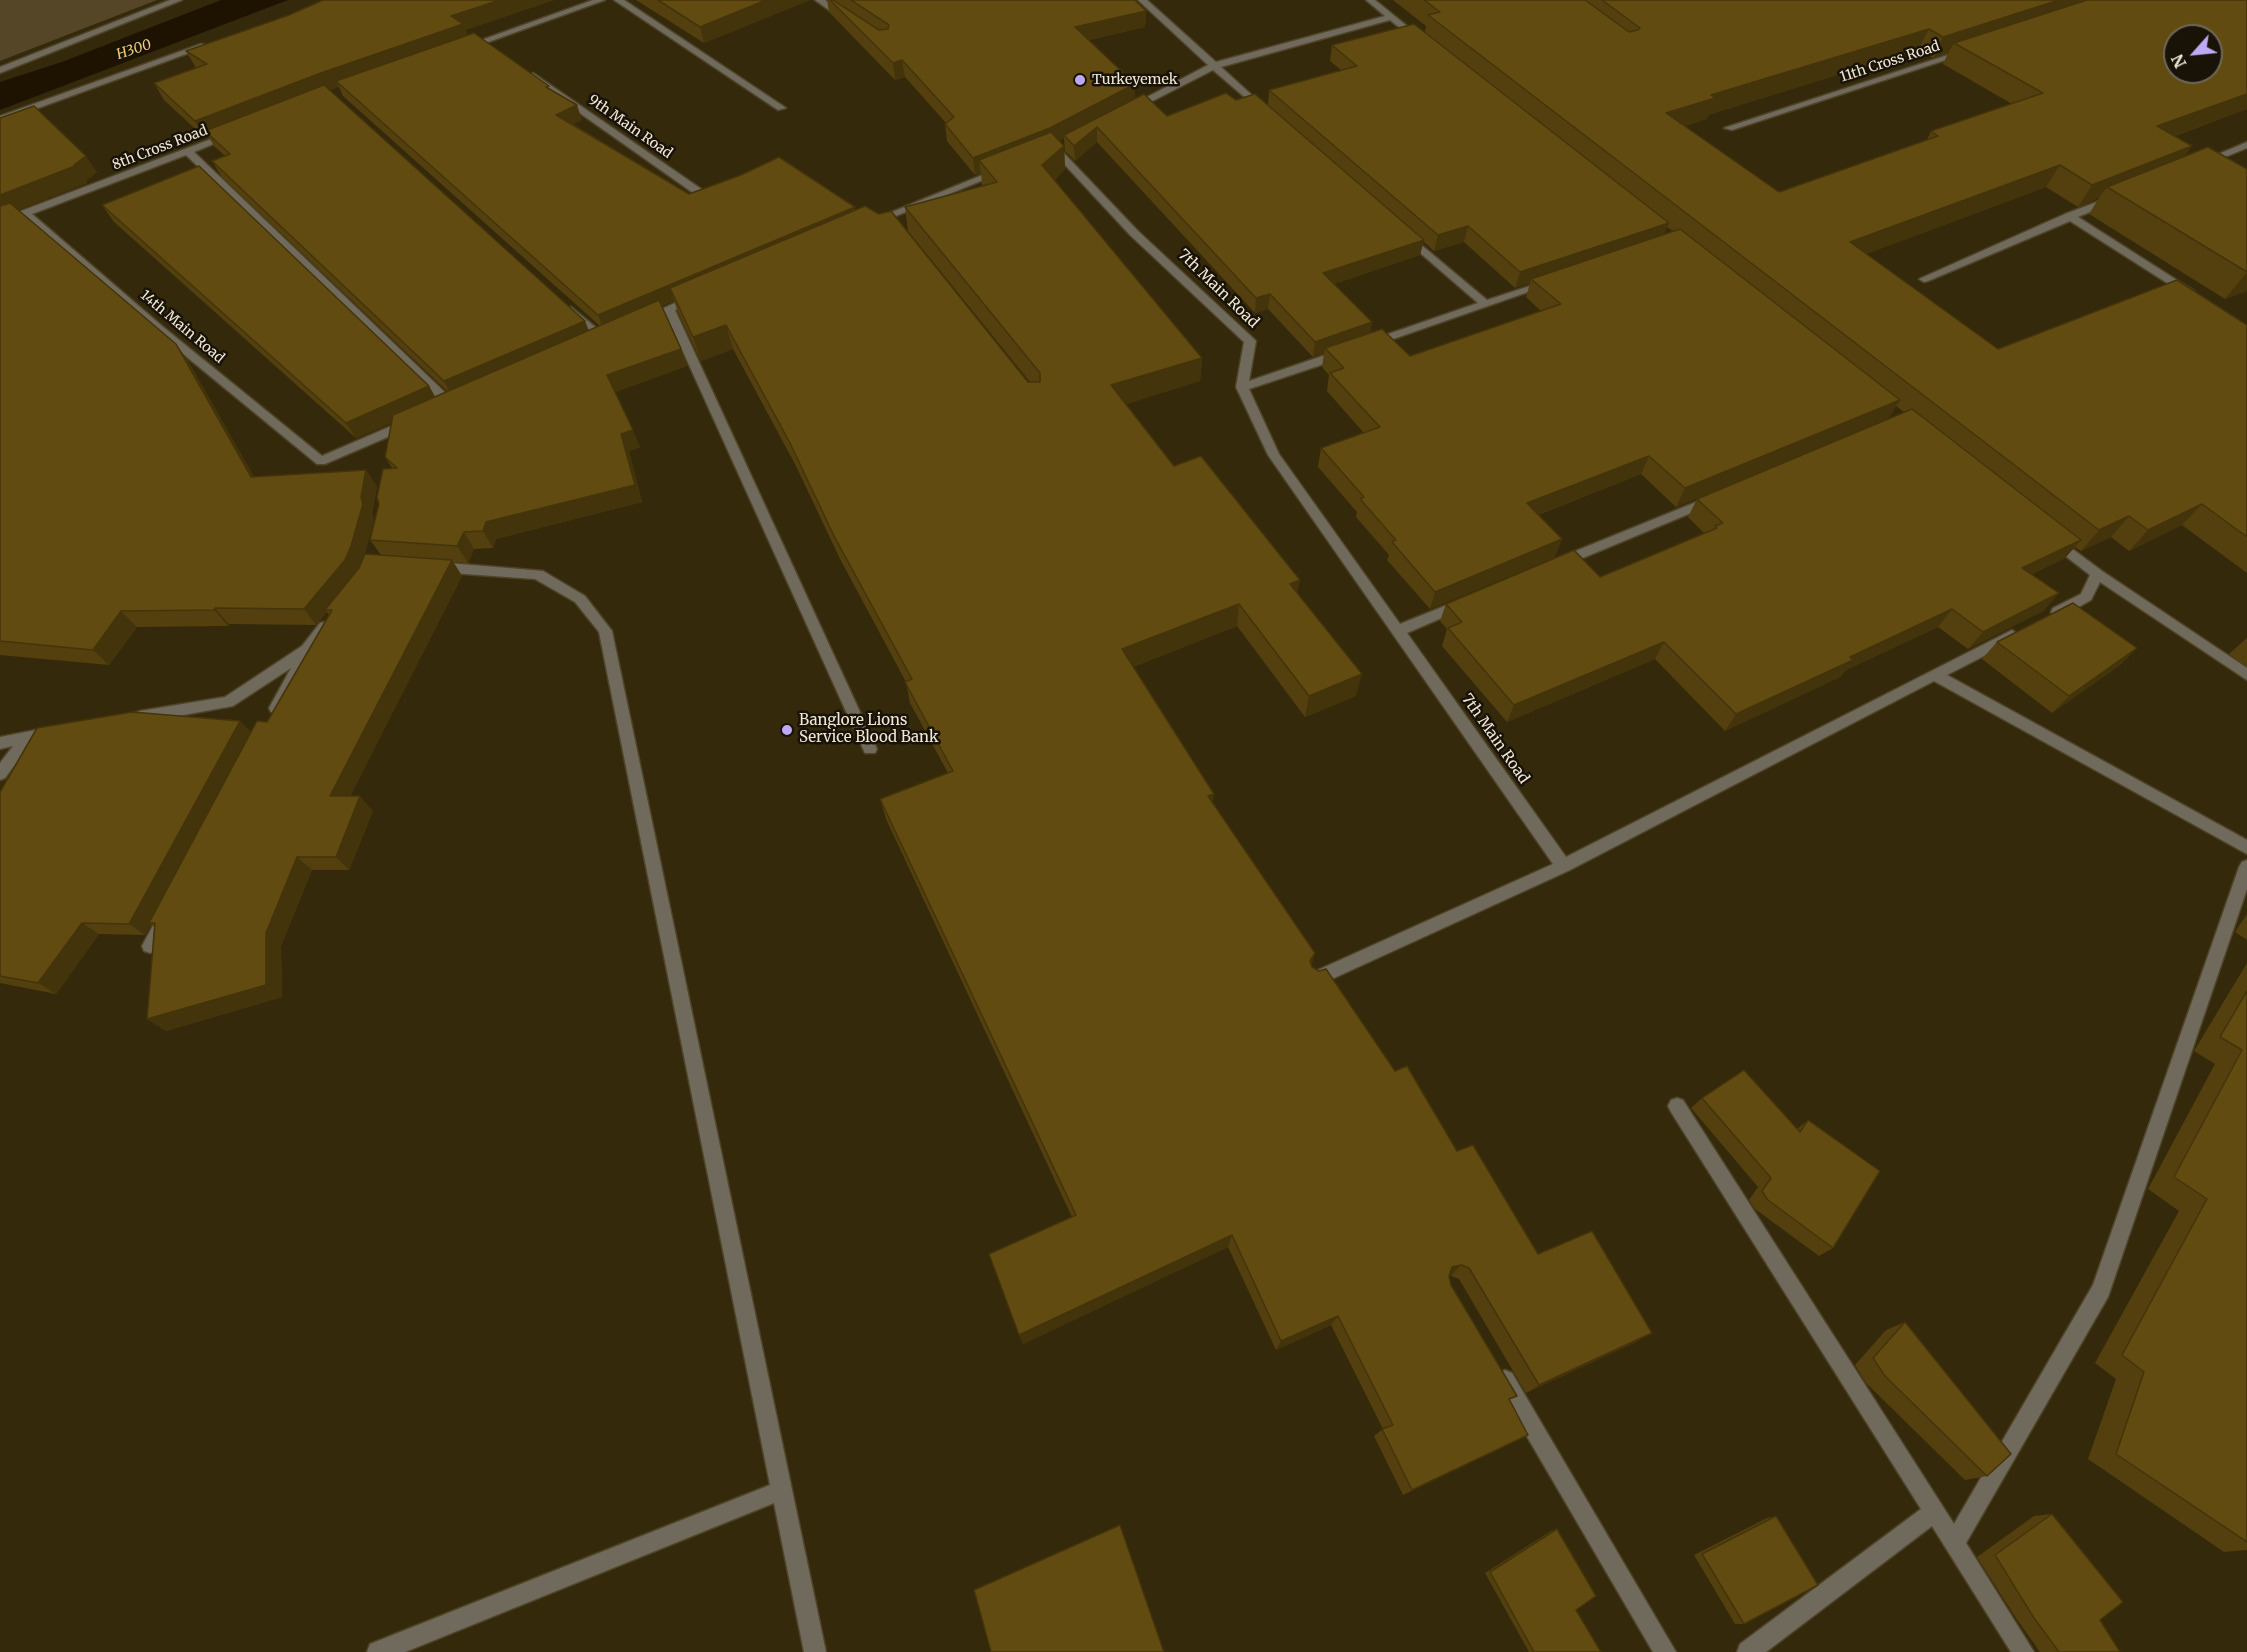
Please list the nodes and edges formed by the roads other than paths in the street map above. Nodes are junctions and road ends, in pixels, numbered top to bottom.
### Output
1 (178, 0) edge
2 (601, 0) edge
3 (618, 0) edge
4 (819, 0) edge
5 (1143, 0) edge
6 (1370, 0) edge
7 (1392, 17) junction
8 (848, 19) edge
9 (482, 41) junction
10 (210, 44) edge
11 (1428, 46) edge
12 (461, 48) edge
13 (492, 48) edge
14 (1968, 51) edge
15 (1213, 66) junction
16 (520, 68) edge
17 (0, 70) edge
18 (781, 108) dead end
19 (1128, 110) edge
20 (0, 119) edge
21 (1274, 120) edge
22 (1729, 128) dead end
23 (244, 130) edge
24 (2247, 145) edge
25 (1054, 149) edge
26 (188, 152) junction
27 (1010, 167) edge
28 (2191, 168) edge
29 (2124, 194) edge
30 (703, 195) edge
31 (26, 214) junction
32 (2069, 216) junction
33 (0, 223) edge
34 (859, 227) edge
35 (1398, 228) edge
36 (1563, 279) edge
37 (1924, 279) dead end
38 (701, 295) edge
39 (559, 299) edge
40 (2198, 299) edge
41 (1486, 305) junction
42 (669, 309) junction
43 (631, 326) edge
44 (602, 338) edge
45 (1242, 387) junction
46 (451, 405) edge
47 (414, 421) edge
48 (395, 429) junction
49 (392, 448) edge
50 (1726, 493) edge
51 (2050, 538) edge
52 (417, 566) edge
53 (1551, 567) edge
54 (2097, 574) junction
55 (1475, 599) edge
56 (336, 614) edge
57 (2046, 618) edge
58 (2025, 629) edge
59 (1398, 631) junction
60 (307, 650) junction
61 (1935, 675) junction
62 (2247, 675) edge
63 (121, 721) edge
64 (268, 724) edge
65 (62, 731) edge
66 (27, 738) junction
67 (0, 743) edge
68 (870, 749) dead end
69 (0, 774) edge
70 (2247, 848) edge
71 (1563, 866) junction
72 (2247, 867) edge
73 (167, 915) edge
74 (150, 946) edge
75 (1315, 979) edge
76 (1677, 1106) dead end
77 (1498, 1368) edge
78 (782, 1490) junction
79 (1934, 1512) junction
80 (1954, 1544) junction
81 (378, 1652) edge
82 (815, 1652) edge
83 (1665, 1652) edge
84 (1748, 1652) edge
85 (2023, 1652) edge

1 - 17 street
2 - 9 street
3 - 18 street
4 - 8 street
5 - 15 street
6 - 7 street
7 - 11 street
7 - 15 street
9 - 12 street
9 - 13 street
10 - 20 street
14 - 22 street, 11th Cross Road
15 - 19 street
15 - 21 street
16 - 30 street, 9th Main Road
23 - 26 street, 8th Cross Road
24 - 28 street
25 - 45 street, 7th Main Road
26 - 31 street, 8th Cross Road
26 - 46 street
27 - 34 street
29 - 32 street
31 - 33 street, 8th Cross Road
31 - 48 street, 14th Main Road
32 - 37 street
32 - 40 street
35 - 41 street
36 - 41 street
38 - 42 street
39 - 44 street
41 - 45 street
42 - 43 street
42 - 68 street
45 - 59 street, 7th Main Road
47 - 48 street
48 - 49 street
50 - 53 street
51 - 54 street
52 - 78 street
54 - 57 street
54 - 62 street
55 - 59 street
56 - 60 street
58 - 61 street
59 - 71 street, 7th Main Road
60 - 63 street
60 - 64 street
61 - 70 street
61 - 71 street
65 - 66 street
66 - 67 street
66 - 69 street
71 - 75 street
72 - 80 street
73 - 74 street
76 - 79 street
77 - 83 street
78 - 81 street
78 - 82 street
79 - 80 street
79 - 84 street
80 - 85 street

